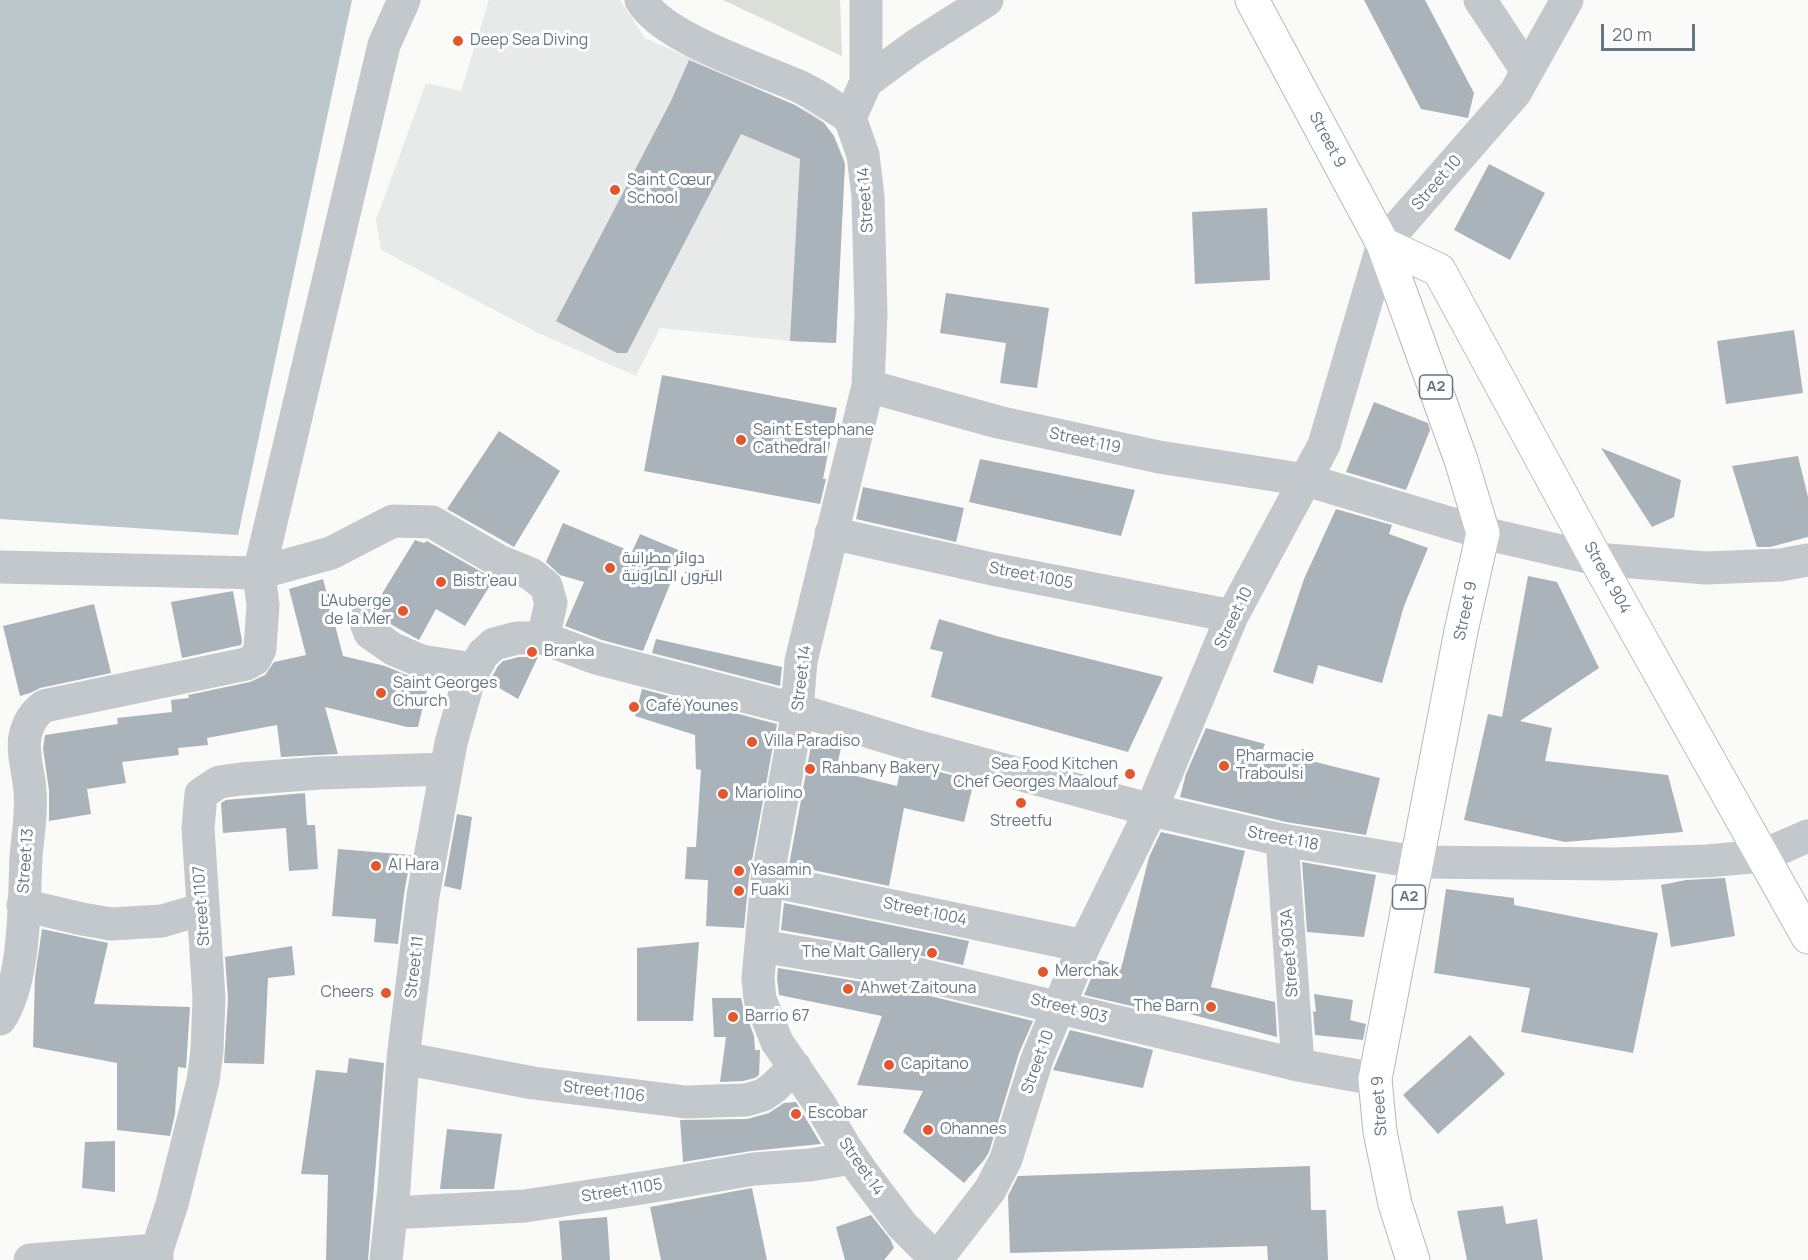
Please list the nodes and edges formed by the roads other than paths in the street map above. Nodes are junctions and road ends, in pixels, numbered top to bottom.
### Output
1 (404, 0) edge
2 (866, 0) edge
3 (987, 0) edge
4 (1252, 0) edge
5 (1480, 0) edge
6 (1567, 0) edge
7 (645, 2) edge
8 (1527, 71) junction
9 (866, 82) junction
10 (850, 118) junction
11 (1383, 244) junction
12 (868, 386) junction
13 (1305, 480) junction
14 (831, 533) junction
15 (1483, 533) junction
16 (1596, 559) junction
17 (1808, 560) edge
18 (0, 567) edge
19 (259, 573) junction
20 (1232, 616) junction
21 (365, 620) dead end
22 (543, 638) junction
23 (471, 674) junction
24 (798, 710) junction
25 (446, 769) junction
26 (1151, 810) junction
27 (1808, 836) edge
28 (1282, 840) junction
29 (1762, 856) junction
30 (1416, 862) junction
31 (767, 880) junction
32 (23, 905) junction
33 (203, 909) junction
34 (1808, 937) edge
35 (761, 946) junction
36 (1084, 946) junction
37 (1058, 1006) junction
38 (0, 1018) edge
39 (403, 1058) junction
40 (1298, 1065) junction
41 (795, 1067) junction
42 (1375, 1078) junction
43 (852, 1158) junction
44 (391, 1213) junction
45 (157, 1255) edge
46 (30, 1260) edge
47 (386, 1260) edge
48 (937, 1260) edge
49 (1413, 1260) edge

1 - 19 street
2 - 9 street
3 - 9 street
4 - 11 main road, Street 9 / A2
5 - 8 street
6 - 8 street, Street 10
7 - 10 street
8 - 11 street, Street 10
9 - 10 street
10 - 12 street, Street 14
11 - 13 street, Street 10
11 - 15 main road, Street 9 / A2
11 - 16 main road, Street 904
12 - 13 street, Street 119
12 - 14 street, Street 14
13 - 15 street, Street 119
13 - 20 street, Street 10
14 - 20 street, Street 1005
14 - 24 street, Street 14
15 - 16 street, Street 119
15 - 30 main road, Street 9 / A2
16 - 17 street, Street 119
16 - 29 main road, Street 904
18 - 19 street
19 - 22 street
19 - 32 street, Street 13
20 - 26 street, Street 10
21 - 23 street
22 - 23 street
22 - 24 street
23 - 25 street, Street 11
24 - 26 street, Street 118
24 - 31 street, Street 14
25 - 33 street, Street 1107
25 - 39 street, Street 11
26 - 28 street, Street 118
26 - 36 street, Street 10
27 - 29 street
28 - 30 street, Street 118
28 - 40 street, Street 903A
29 - 30 street, Street 118
29 - 34 main road, Street 904
30 - 42 main road, Street 9 / A2
31 - 35 street, Street 14
31 - 36 street, Street 1004
32 - 33 street
32 - 38 street, Street 13
33 - 45 street, Street 1107
35 - 37 street, Street 903
35 - 41 street, Street 14
36 - 37 street, Street 10
37 - 40 street, Street 903
37 - 48 street, Street 10
39 - 41 street, Street 1106
39 - 44 street, Street 11
40 - 42 street, Street 903
41 - 43 street, Street 14
42 - 49 main road, Street 9 / A2
43 - 44 street, Street 1105
43 - 48 street, Street 14
44 - 47 street, Street 11
45 - 46 street

